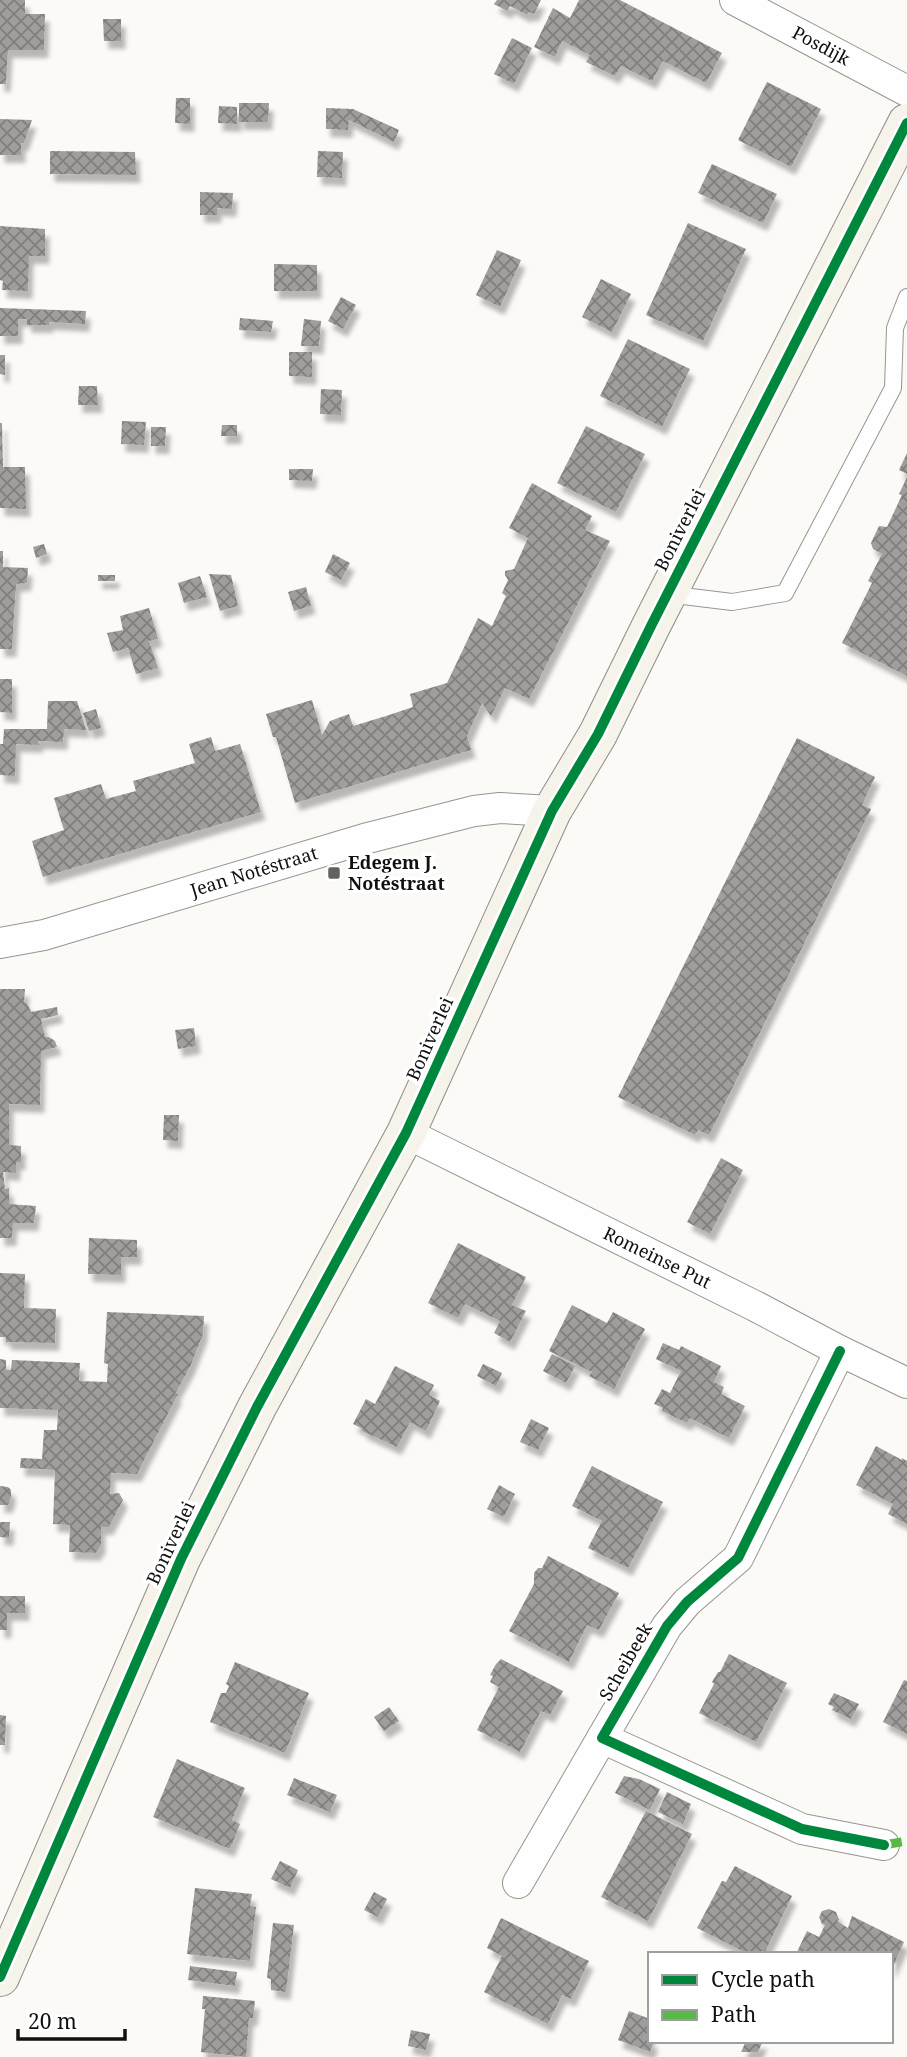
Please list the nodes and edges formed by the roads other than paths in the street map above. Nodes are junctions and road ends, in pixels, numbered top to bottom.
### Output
1 (735, 0) edge
2 (907, 91) edge
3 (907, 123) edge
4 (907, 297) edge
5 (667, 594) junction
6 (552, 811) junction
7 (0, 943) edge
8 (406, 1133) junction
9 (840, 1351) junction
10 (907, 1383) edge
11 (602, 1738) junction
12 (884, 1845) dead end
13 (518, 1883) dead end
14 (0, 1977) edge

1 - 2 street, Posdijk
3 - 5 main road, Boniverlei
4 - 5 lane
5 - 6 main road, Boniverlei
6 - 7 street, Jean Notéstraat
6 - 8 main road, Boniverlei
8 - 9 street, Romeinse Put
8 - 14 main road, Boniverlei
9 - 10 street, Romeinse Put
9 - 11 street, Scheibeek
11 - 12 street
11 - 13 street, Scheibeek

